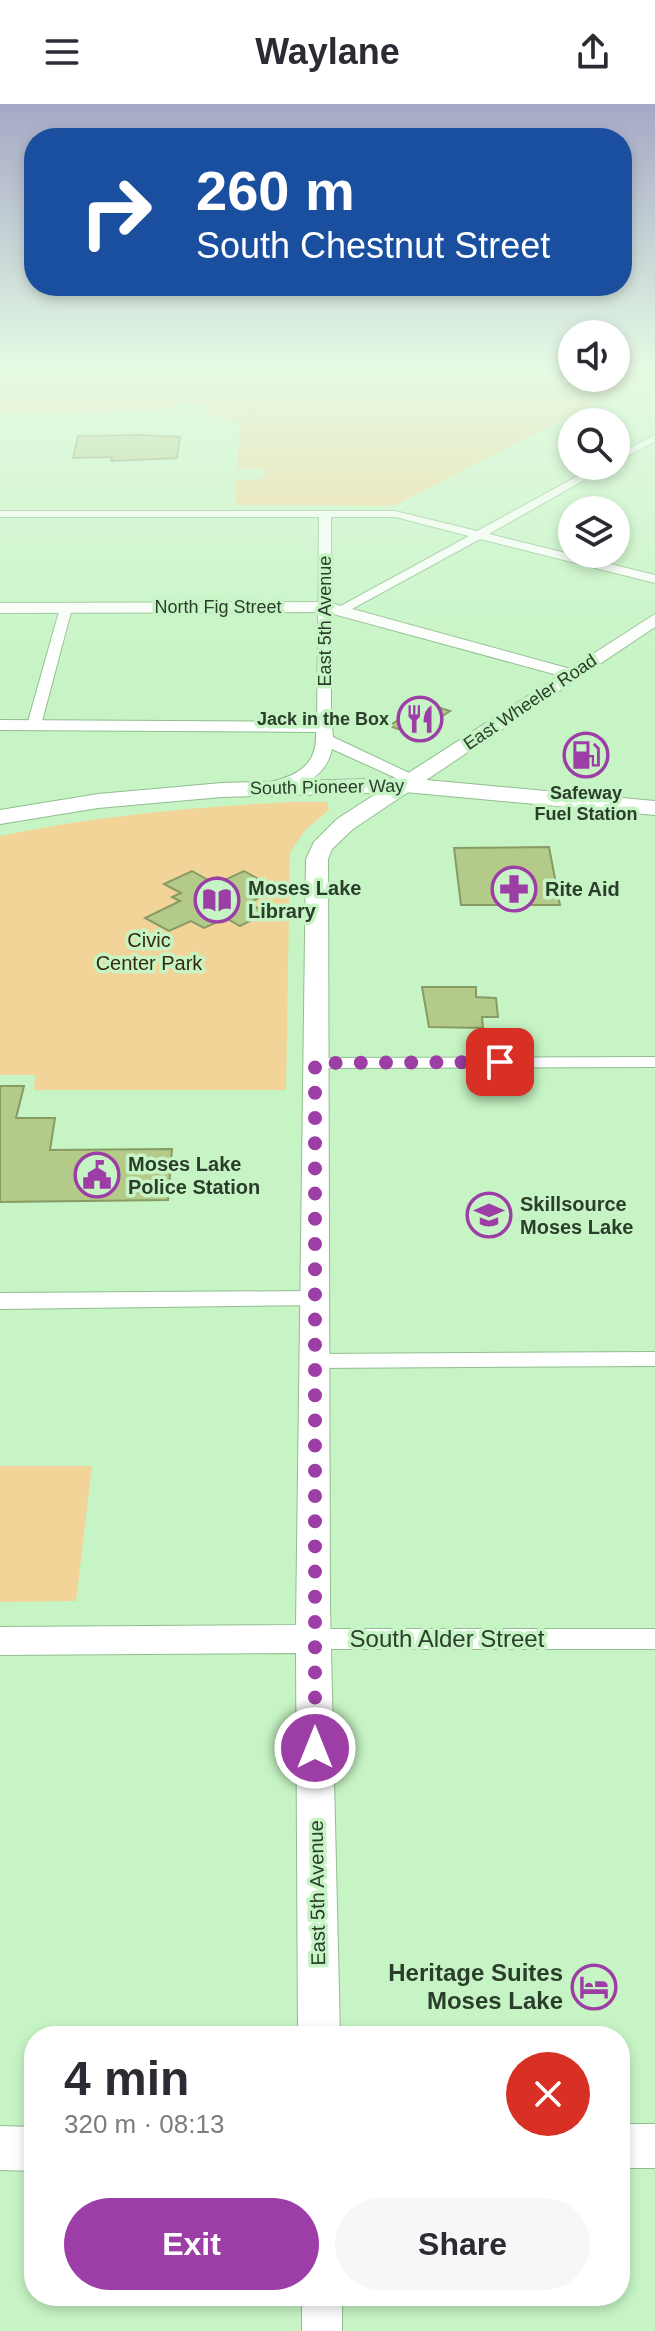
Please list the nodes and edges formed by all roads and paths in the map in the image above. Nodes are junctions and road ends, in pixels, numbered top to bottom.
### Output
1 (579, 480) edge
2 (0, 514) edge
3 (325, 514) junction
4 (481, 534) junction
5 (655, 579) edge
6 (0, 608) edge
7 (66, 608) junction
8 (334, 609) junction
9 (654, 621) edge
10 (572, 674) junction
11 (0, 725) edge
12 (34, 725) junction
13 (325, 734) junction
14 (409, 782) junction
15 (269, 788) junction
16 (655, 808) edge
17 (0, 817) edge
18 (655, 1062) edge
19 (315, 1063) junction
20 (314, 1299) junction
21 (0, 1301) edge
22 (655, 1359) edge
23 (315, 1361) junction
24 (314, 1639) junction
25 (655, 1639) edge
26 (0, 1641) edge
27 (319, 2026) edge
28 (630, 2146) edge
29 (655, 2146) edge
30 (0, 2148) edge
31 (24, 2149) edge
32 (322, 2306) edge
33 (322, 2331) edge

1 - 4 street
2 - 3 street
3 - 4 street
3 - 8 street, East 5th Avenue
4 - 5 street
4 - 8 street
6 - 7 street, North Fig Street
7 - 8 street, North Fig Street
7 - 12 street
8 - 10 street, North Fig Street
8 - 13 street, East 5th Avenue
9 - 10 main road, East Wheeler Road
10 - 14 main road, East Wheeler Road
11 - 12 street
12 - 13 street
13 - 14 street
13 - 15 street
14 - 15 main road, South Pioneer Way
14 - 16 main road, South Pioneer Way
14 - 19 main road, East 5th Avenue
15 - 17 main road, South Pioneer Way
18 - 19 street
19 - 20 main road, East 5th Avenue
20 - 21 street
20 - 23 main road, East 5th Avenue
22 - 23 street
23 - 24 main road, East 5th Avenue
24 - 25 street, South Alder Street
24 - 26 main road, South Alder Street
24 - 27 main road, East 5th Avenue
28 - 29 main road
30 - 31 main road
32 - 33 street

